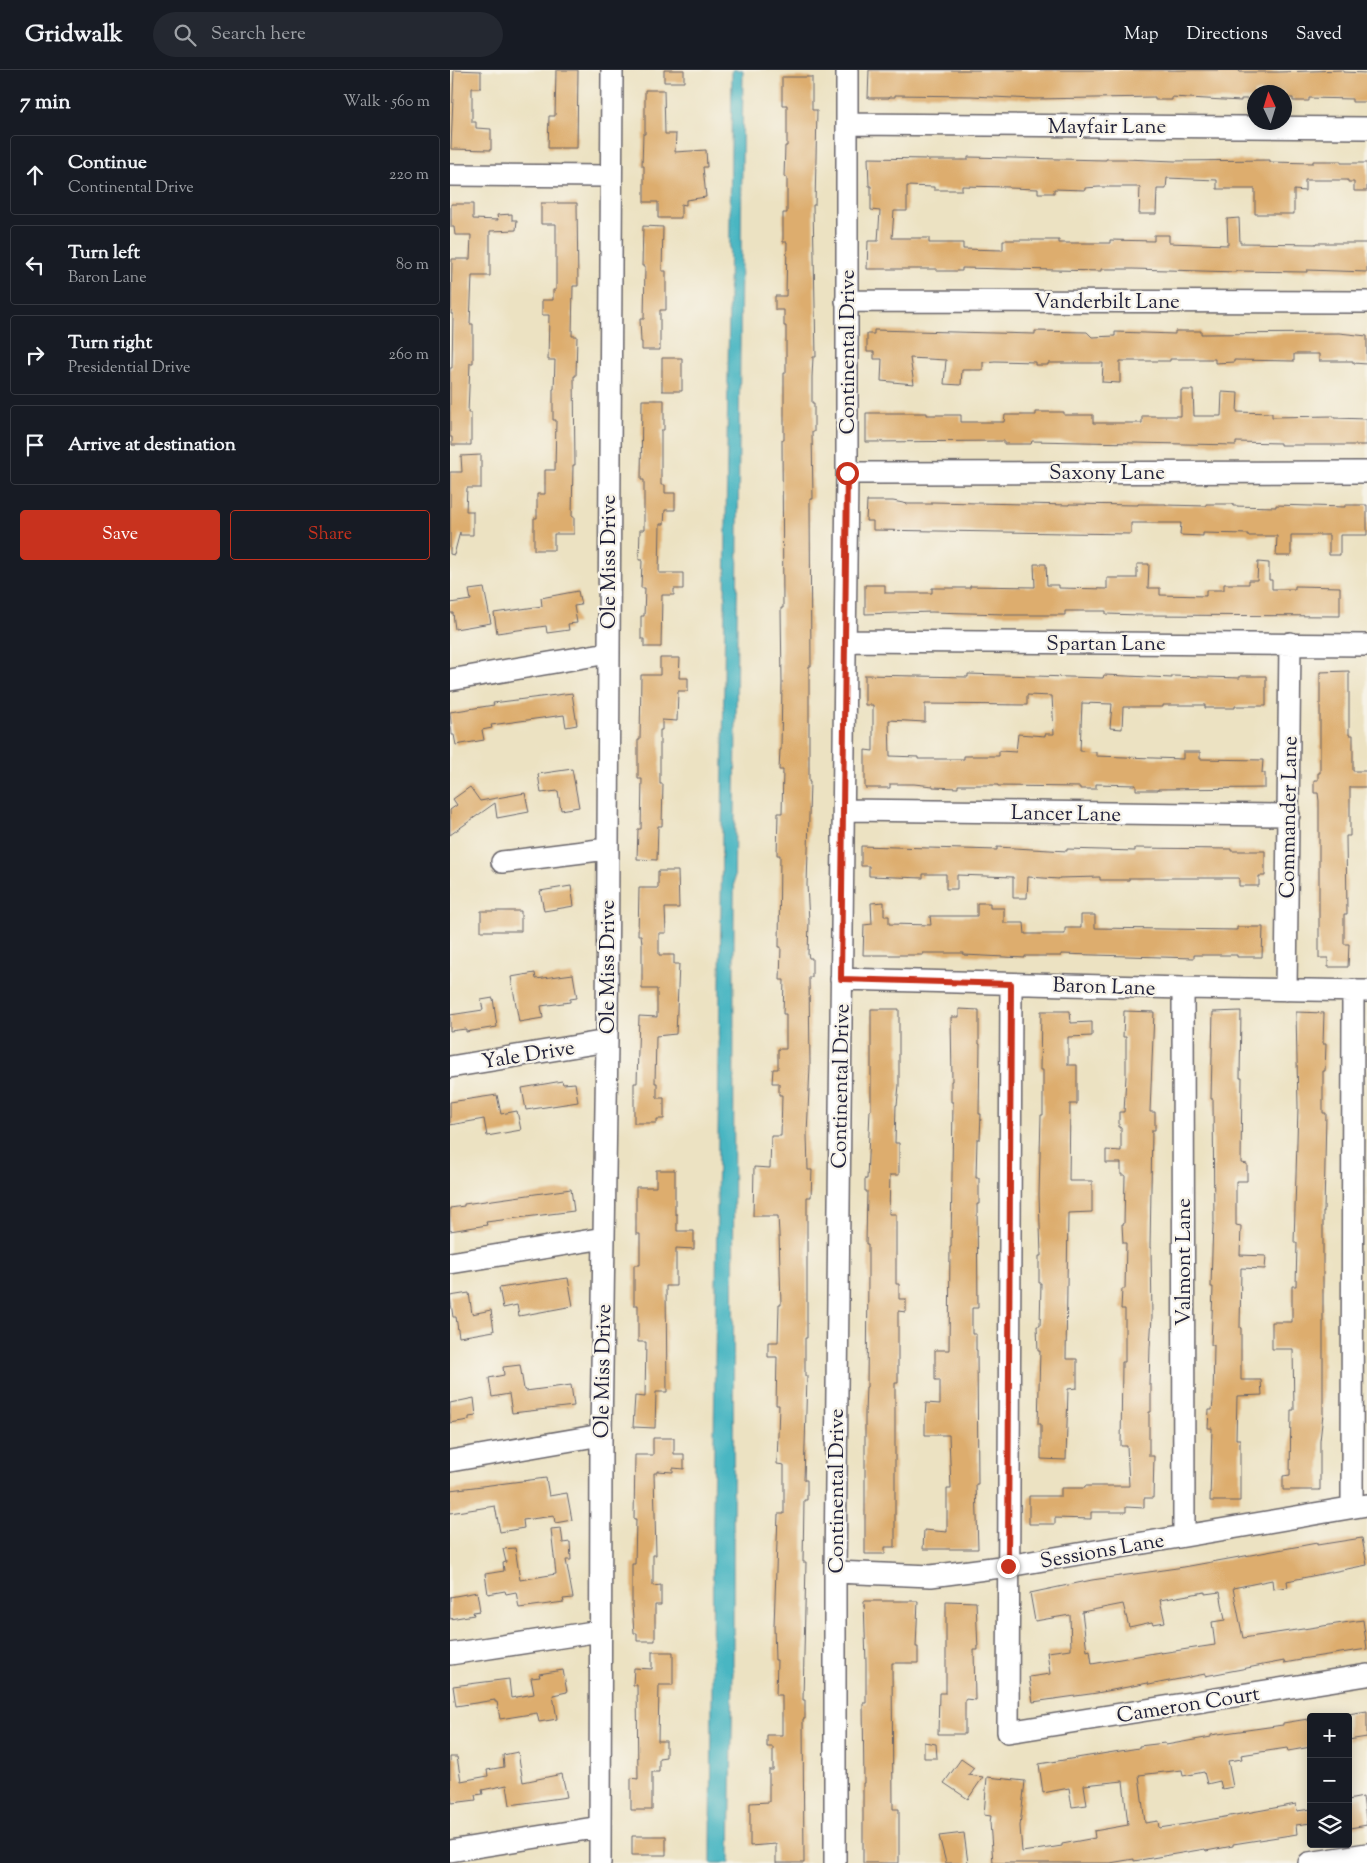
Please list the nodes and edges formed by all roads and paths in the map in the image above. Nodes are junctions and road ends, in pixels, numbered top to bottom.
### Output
1 (612, 70) edge
2 (847, 70) edge
3 (847, 124) junction
4 (1367, 128) edge
5 (450, 174) edge
6 (610, 176) junction
7 (846, 300) junction
8 (1367, 302) edge
9 (1367, 472) edge
10 (847, 473) junction
11 (845, 641) junction
12 (1290, 644) junction
13 (1367, 644) edge
14 (608, 653) junction
15 (450, 680) edge
16 (844, 810) junction
17 (1289, 815) junction
18 (607, 849) junction
19 (502, 862) dead end
20 (841, 979) junction
21 (1011, 984) junction
22 (1183, 988) junction
23 (1286, 990) junction
24 (1360, 990) edge
25 (607, 1041) junction
26 (450, 1067) edge
27 (604, 1238) junction
28 (450, 1263) edge
29 (601, 1435) junction
30 (450, 1461) edge
31 (1360, 1506) edge
32 (1184, 1536) junction
33 (1008, 1566) junction
34 (835, 1572) junction
35 (600, 1631) junction
36 (450, 1654) edge
37 (1367, 1675) edge
38 (600, 1827) junction
39 (450, 1851) edge
40 (1367, 1854) edge
41 (600, 1863) edge
42 (835, 1863) edge
43 (1310, 1863) edge

1 - 6 street, Ole Miss Drive
2 - 3 street, Continental Drive
3 - 4 street, Mayfair Lane
3 - 7 street, Continental Drive
5 - 6 street
6 - 14 street, Ole Miss Drive
7 - 8 street, Vanderbilt Lane
7 - 10 street, Continental Drive
9 - 10 street, Saxony Lane
10 - 11 street, Continental Drive
11 - 12 street, Spartan Lane
11 - 16 street, Continental Drive
12 - 13 street, Spartan Lane
12 - 17 street, Commander Lane
14 - 15 street
14 - 18 street, Ole Miss Drive
16 - 17 street, Lancer Lane
16 - 20 street, Continental Drive
17 - 23 street, Commander Lane
18 - 19 street
18 - 25 street, Ole Miss Drive
20 - 21 street, Baron Lane
20 - 34 street, Continental Drive
21 - 22 street, Baron Lane
21 - 33 street
22 - 23 street, Baron Lane
22 - 32 street, Valmont Lane
23 - 24 street, Baron Lane
24 - 31 street
25 - 26 street, Yale Drive
25 - 27 street, Ole Miss Drive
27 - 28 street
27 - 29 street, Ole Miss Drive
29 - 30 street
29 - 35 street, Ole Miss Drive
31 - 32 street, Sessions Lane
32 - 33 street, Sessions Lane
33 - 34 street, Sessions Lane
33 - 37 street, Cameron Court
34 - 42 street, Continental Drive
35 - 36 street
35 - 38 street, Ole Miss Drive
38 - 39 street
38 - 41 street, Ole Miss Drive
40 - 43 street

